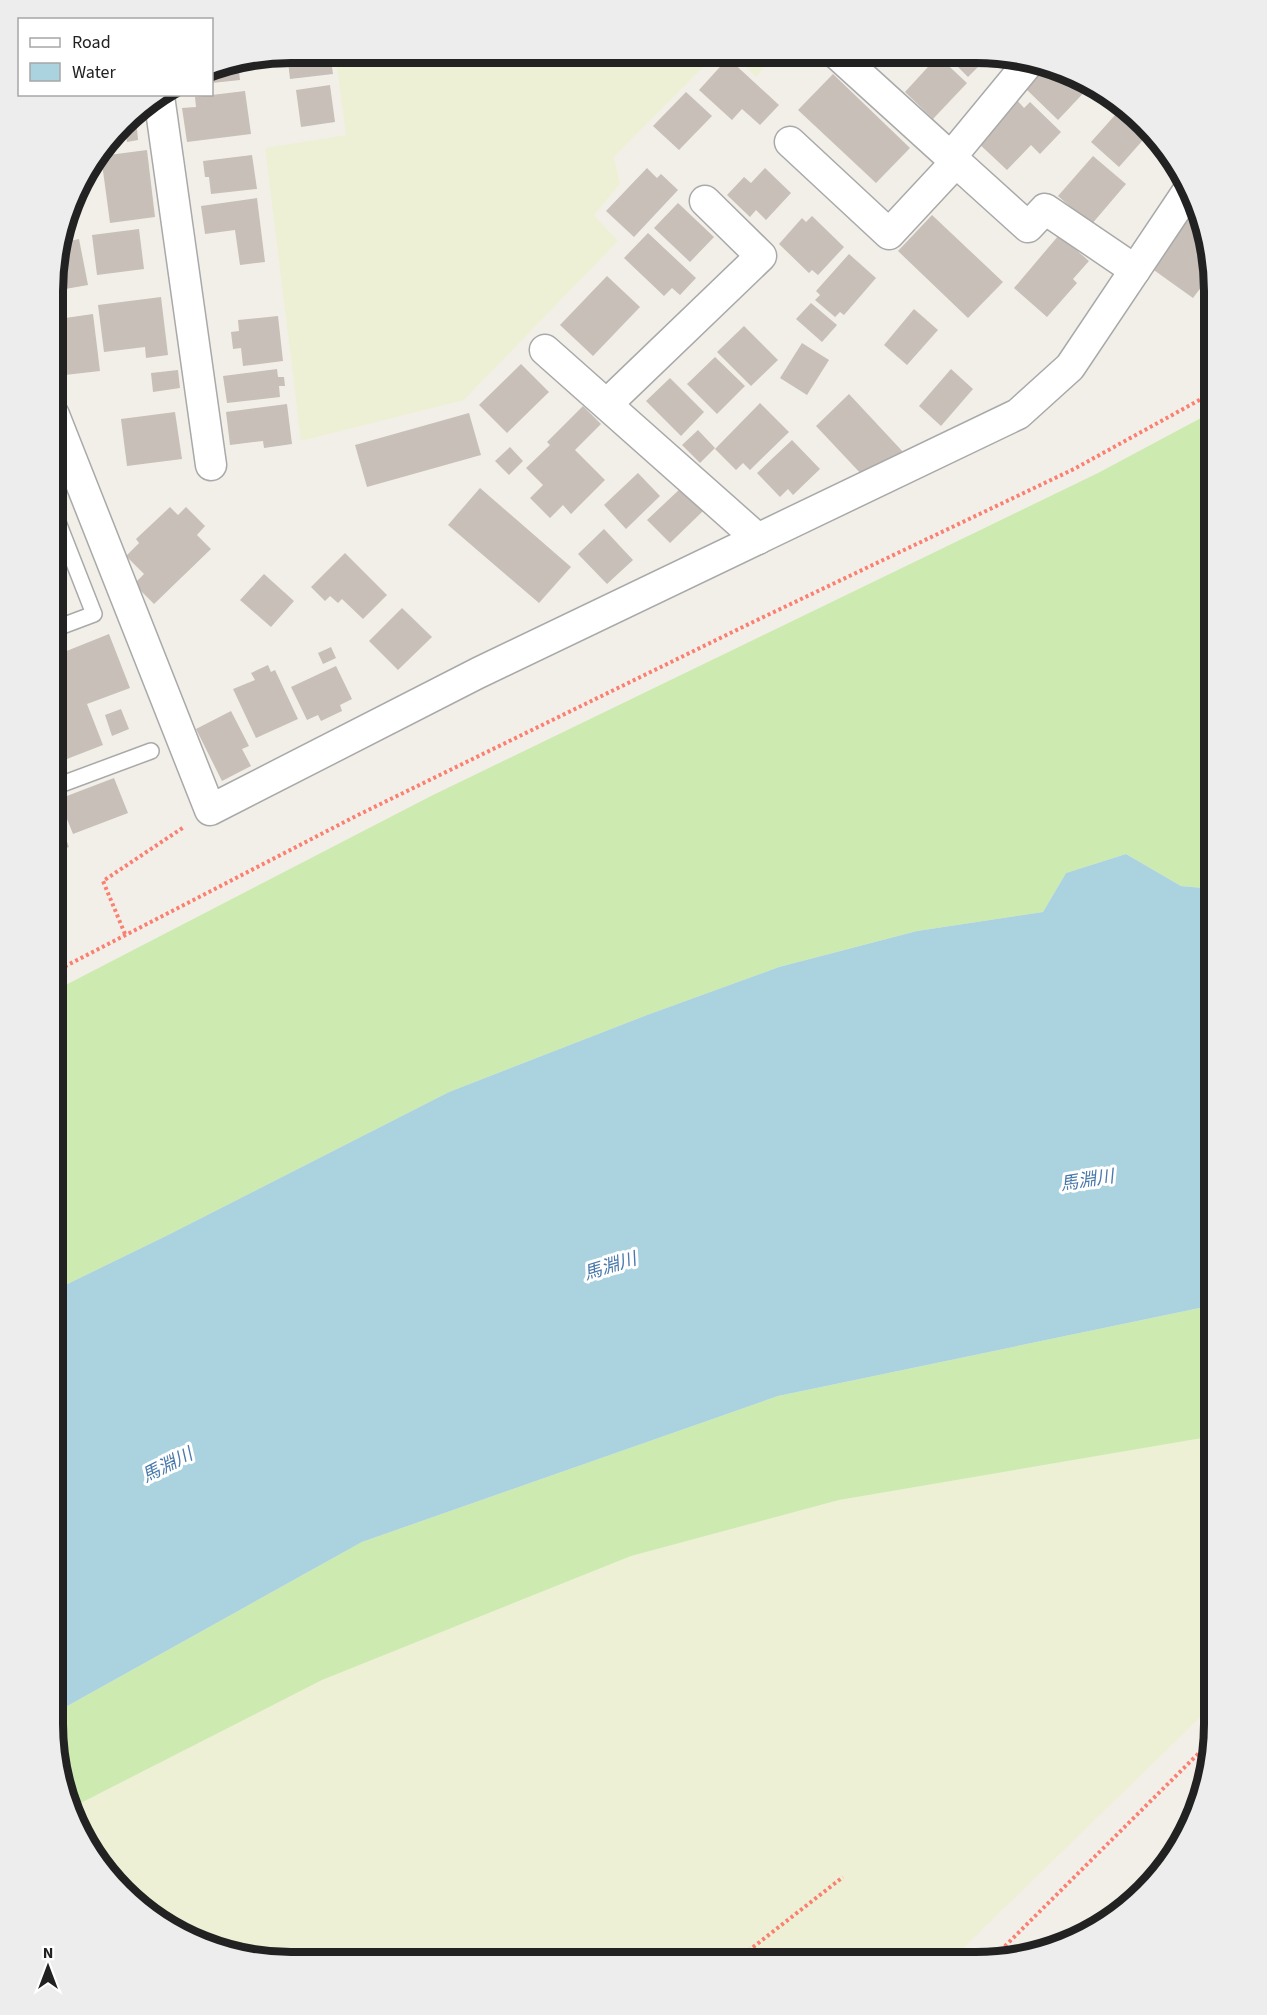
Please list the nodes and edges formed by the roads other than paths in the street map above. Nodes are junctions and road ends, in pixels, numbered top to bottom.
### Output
1 (847, 63) edge
2 (1024, 68) edge
3 (160, 104) edge
4 (790, 142) dead end
5 (953, 160) junction
6 (1184, 198) edge
7 (705, 201) dead end
8 (1135, 270) junction
9 (545, 350) dead end
10 (606, 404) junction
11 (63, 438) edge
12 (211, 465) dead end
13 (63, 535) edge
14 (758, 539) junction
15 (63, 626) edge
16 (151, 751) dead end
17 (63, 784) edge

1 - 5 street
2 - 5 street
3 - 12 street
4 - 5 street
5 - 8 street
6 - 8 street
7 - 10 street
8 - 14 street
9 - 10 street
10 - 14 street
11 - 14 street
13 - 15 lane
16 - 17 lane

